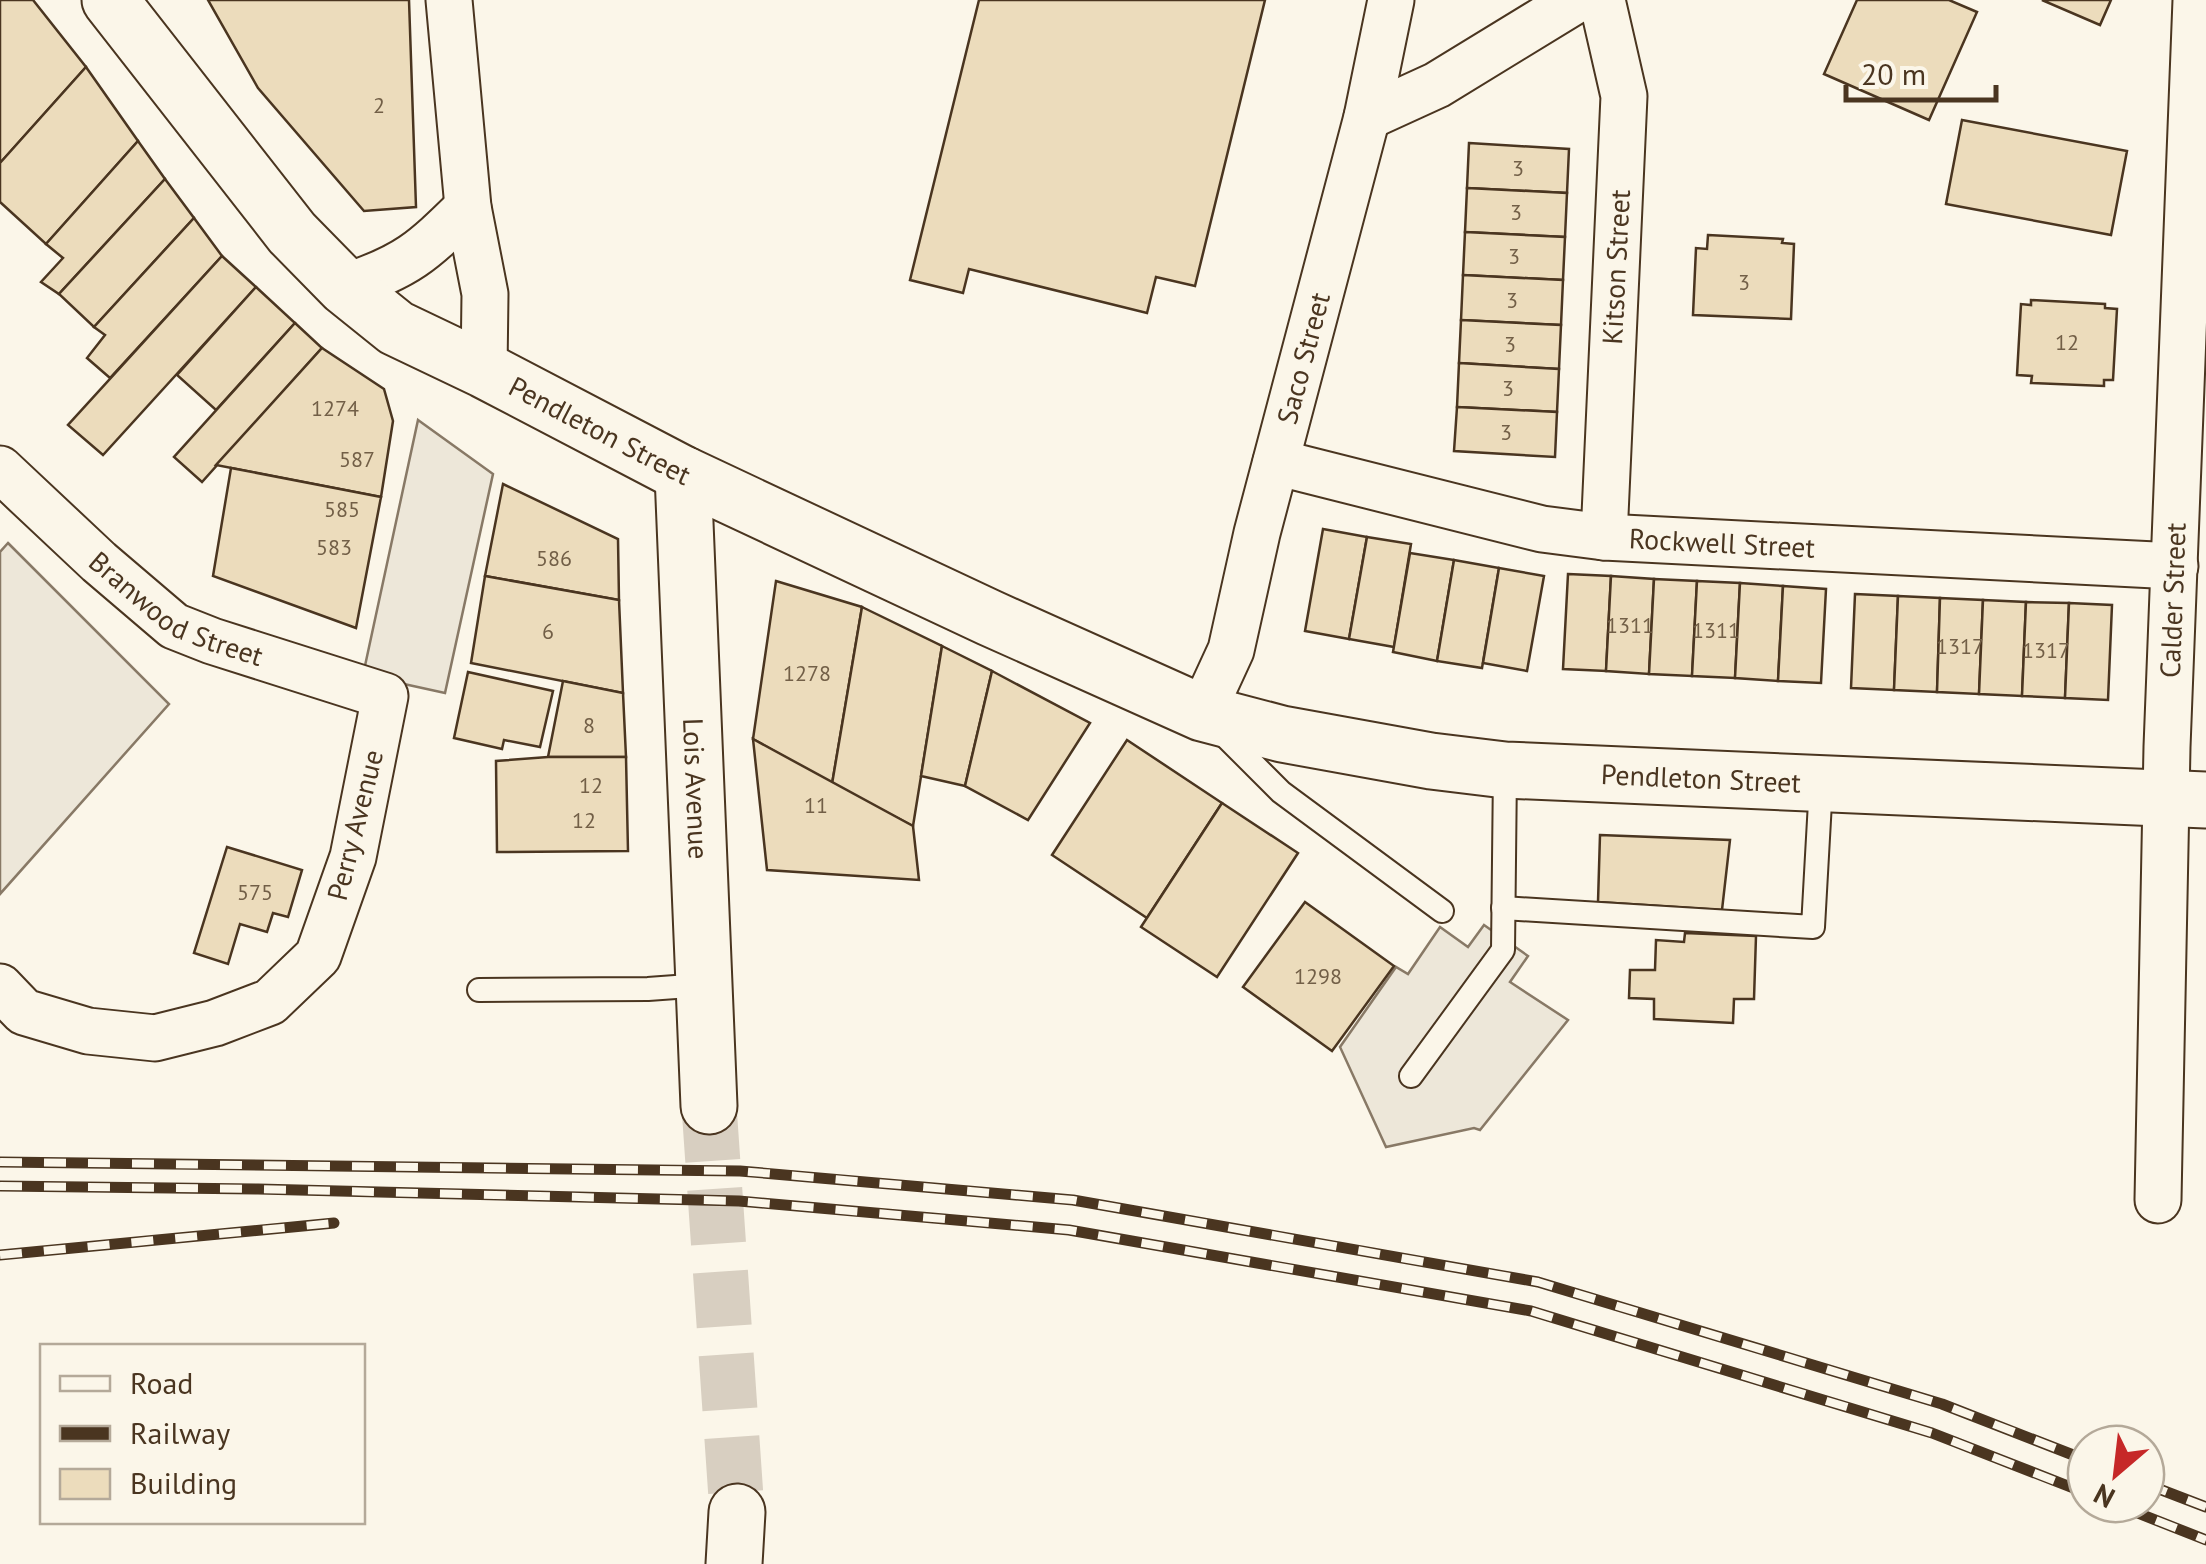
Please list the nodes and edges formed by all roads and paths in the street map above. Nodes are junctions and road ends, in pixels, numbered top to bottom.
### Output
1 (110, 0) edge
2 (449, 0) edge
3 (1391, 0) edge
4 (1576, 0) edge
5 (1602, 0) edge
6 (2196, 0) edge
7 (1367, 118) junction
8 (468, 207) junction
9 (346, 288) junction
10 (484, 370) junction
11 (1276, 462) junction
12 (0, 469) edge
13 (683, 474) junction
14 (1604, 537) junction
15 (2175, 566) junction
16 (385, 696) joint
17 (1202, 712) junction
18 (1505, 770) junction
19 (1821, 784) junction
20 (2186, 799) edge
21 (1504, 908) junction
22 (1442, 911) dead end
23 (703, 984) junction
24 (479, 990) dead end
25 (12, 999) edge
26 (1411, 1076) dead end
27 (709, 1106) tunnel mouth
28 (2158, 1200) dead end

1 - 9 main road, Pendleton Street
2 - 8 street
3 - 7 street, Saco Street
4 - 7 street
5 - 14 street, Kitson Street
6 - 15 street, Calder Street
7 - 11 street, Saco Street
8 - 9 street
8 - 10 street
9 - 10 main road, Pendleton Street
10 - 13 main road, Pendleton Street
11 - 14 street, Rockwell Street
11 - 17 street, Saco Street
12 - 16 street, Branwood Street
13 - 17 main road, Pendleton Street
13 - 23 main road, Lois Avenue
14 - 15 street, Rockwell Street
15 - 20 street, Calder Street
16 - 25 street, Perry Avenue
17 - 18 main road, Pendleton Street
17 - 22 lane, Pendleton Street
18 - 19 main road, Pendleton Street
18 - 21 lane
19 - 20 main road, Pendleton Street
19 - 21 lane
20 - 28 street, Calder Street
21 - 26 lane
23 - 24 lane
23 - 27 main road, Lois Avenue

